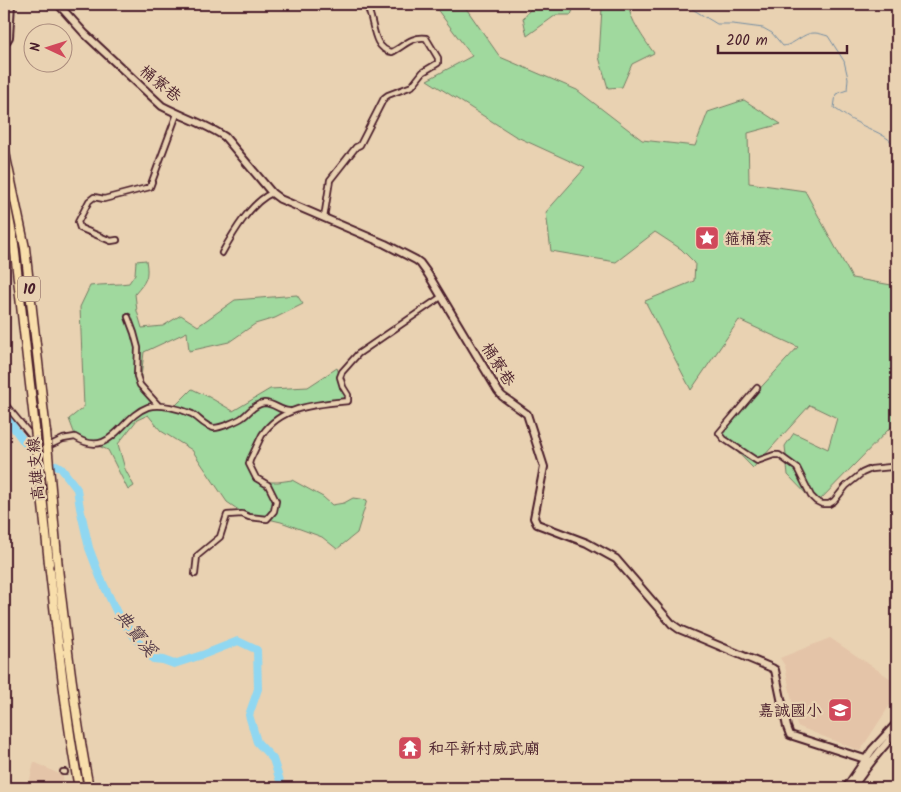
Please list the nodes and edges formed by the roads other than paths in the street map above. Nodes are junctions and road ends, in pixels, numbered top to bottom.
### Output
1 (11, 4) edge
2 (58, 4) edge
3 (366, 4) edge
4 (4, 45) edge
5 (177, 114) junction
6 (4, 148) edge
7 (4, 193) edge
8 (272, 193) junction
9 (324, 218) junction
10 (117, 240) dead end
11 (222, 253) dead end
12 (441, 297) junction
13 (128, 317) dead end
14 (757, 388) dead end
15 (4, 403) edge
16 (158, 405) junction
17 (291, 411) junction
18 (897, 464) edge
19 (195, 574) dead end
20 (897, 723) edge
21 (897, 732) edge
22 (868, 760) junction
23 (80, 788) edge
24 (89, 788) edge
25 (846, 788) edge
26 (852, 788) edge

1 - 4 street
2 - 5 street, 桶寮巷
3 - 9 street
5 - 8 street, 桶寮巷
5 - 10 street
6 - 24 highway, 高雄支線 / 10, bridge
7 - 23 highway, 高雄支線 / 10, bridge
8 - 9 street, 桶寮巷
8 - 11 street
9 - 12 street, 桶寮巷
12 - 17 street
12 - 22 street, 桶寮巷
13 - 16 street
14 - 18 street
15 - 16 street
16 - 17 street
17 - 19 street
20 - 22 street
21 - 22 street
22 - 25 street
22 - 26 street

